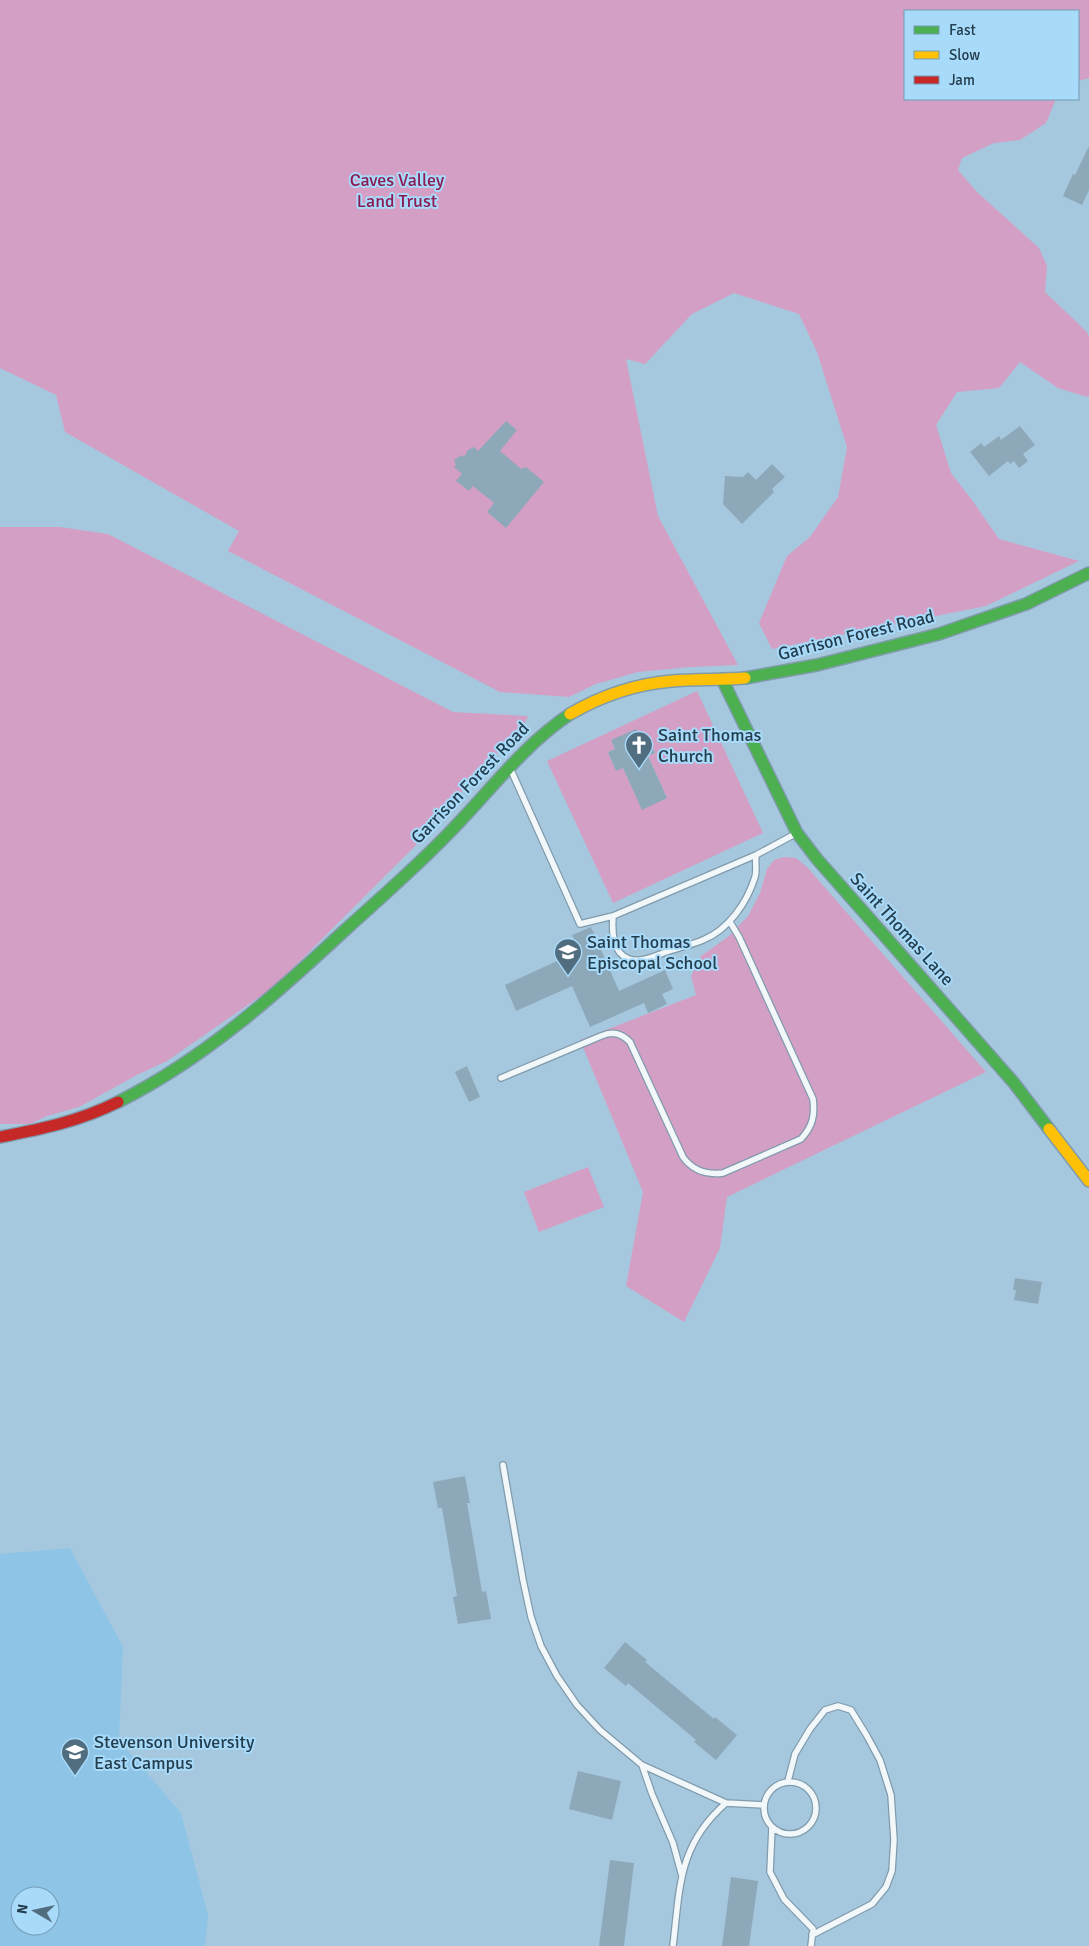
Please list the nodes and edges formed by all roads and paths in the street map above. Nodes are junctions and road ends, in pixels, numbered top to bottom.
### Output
1 (1089, 573) edge
2 (722, 679) junction
3 (510, 766) junction
4 (797, 833) junction
5 (756, 855) junction
6 (613, 916) junction
7 (730, 922) junction
8 (501, 1078) dead end
9 (0, 1137) edge
10 (1089, 1181) edge
11 (503, 1464) dead end
12 (642, 1765) junction
13 (788, 1781) junction
14 (726, 1803) junction
15 (764, 1805) junction
16 (772, 1827) junction
17 (682, 1876) junction
18 (812, 1936) junction
19 (673, 1946) edge
20 (811, 1946) edge

1 - 2 main road, Garrison Forest Road
2 - 3 main road, Garrison Forest Road
2 - 4 main road, Saint Thomas Lane
3 - 6 lane
3 - 9 main road, Garrison Forest Road
4 - 5 lane
4 - 10 main road, Saint Thomas Lane
5 - 6 lane
5 - 7 lane
6 - 7 lane
7 - 8 lane
11 - 12 lane
12 - 14 lane
12 - 17 lane
13 - 15 lane
13 - 16 lane
13 - 18 lane
14 - 15 lane
14 - 17 lane
15 - 16 lane
16 - 18 lane
17 - 19 lane
18 - 20 lane

